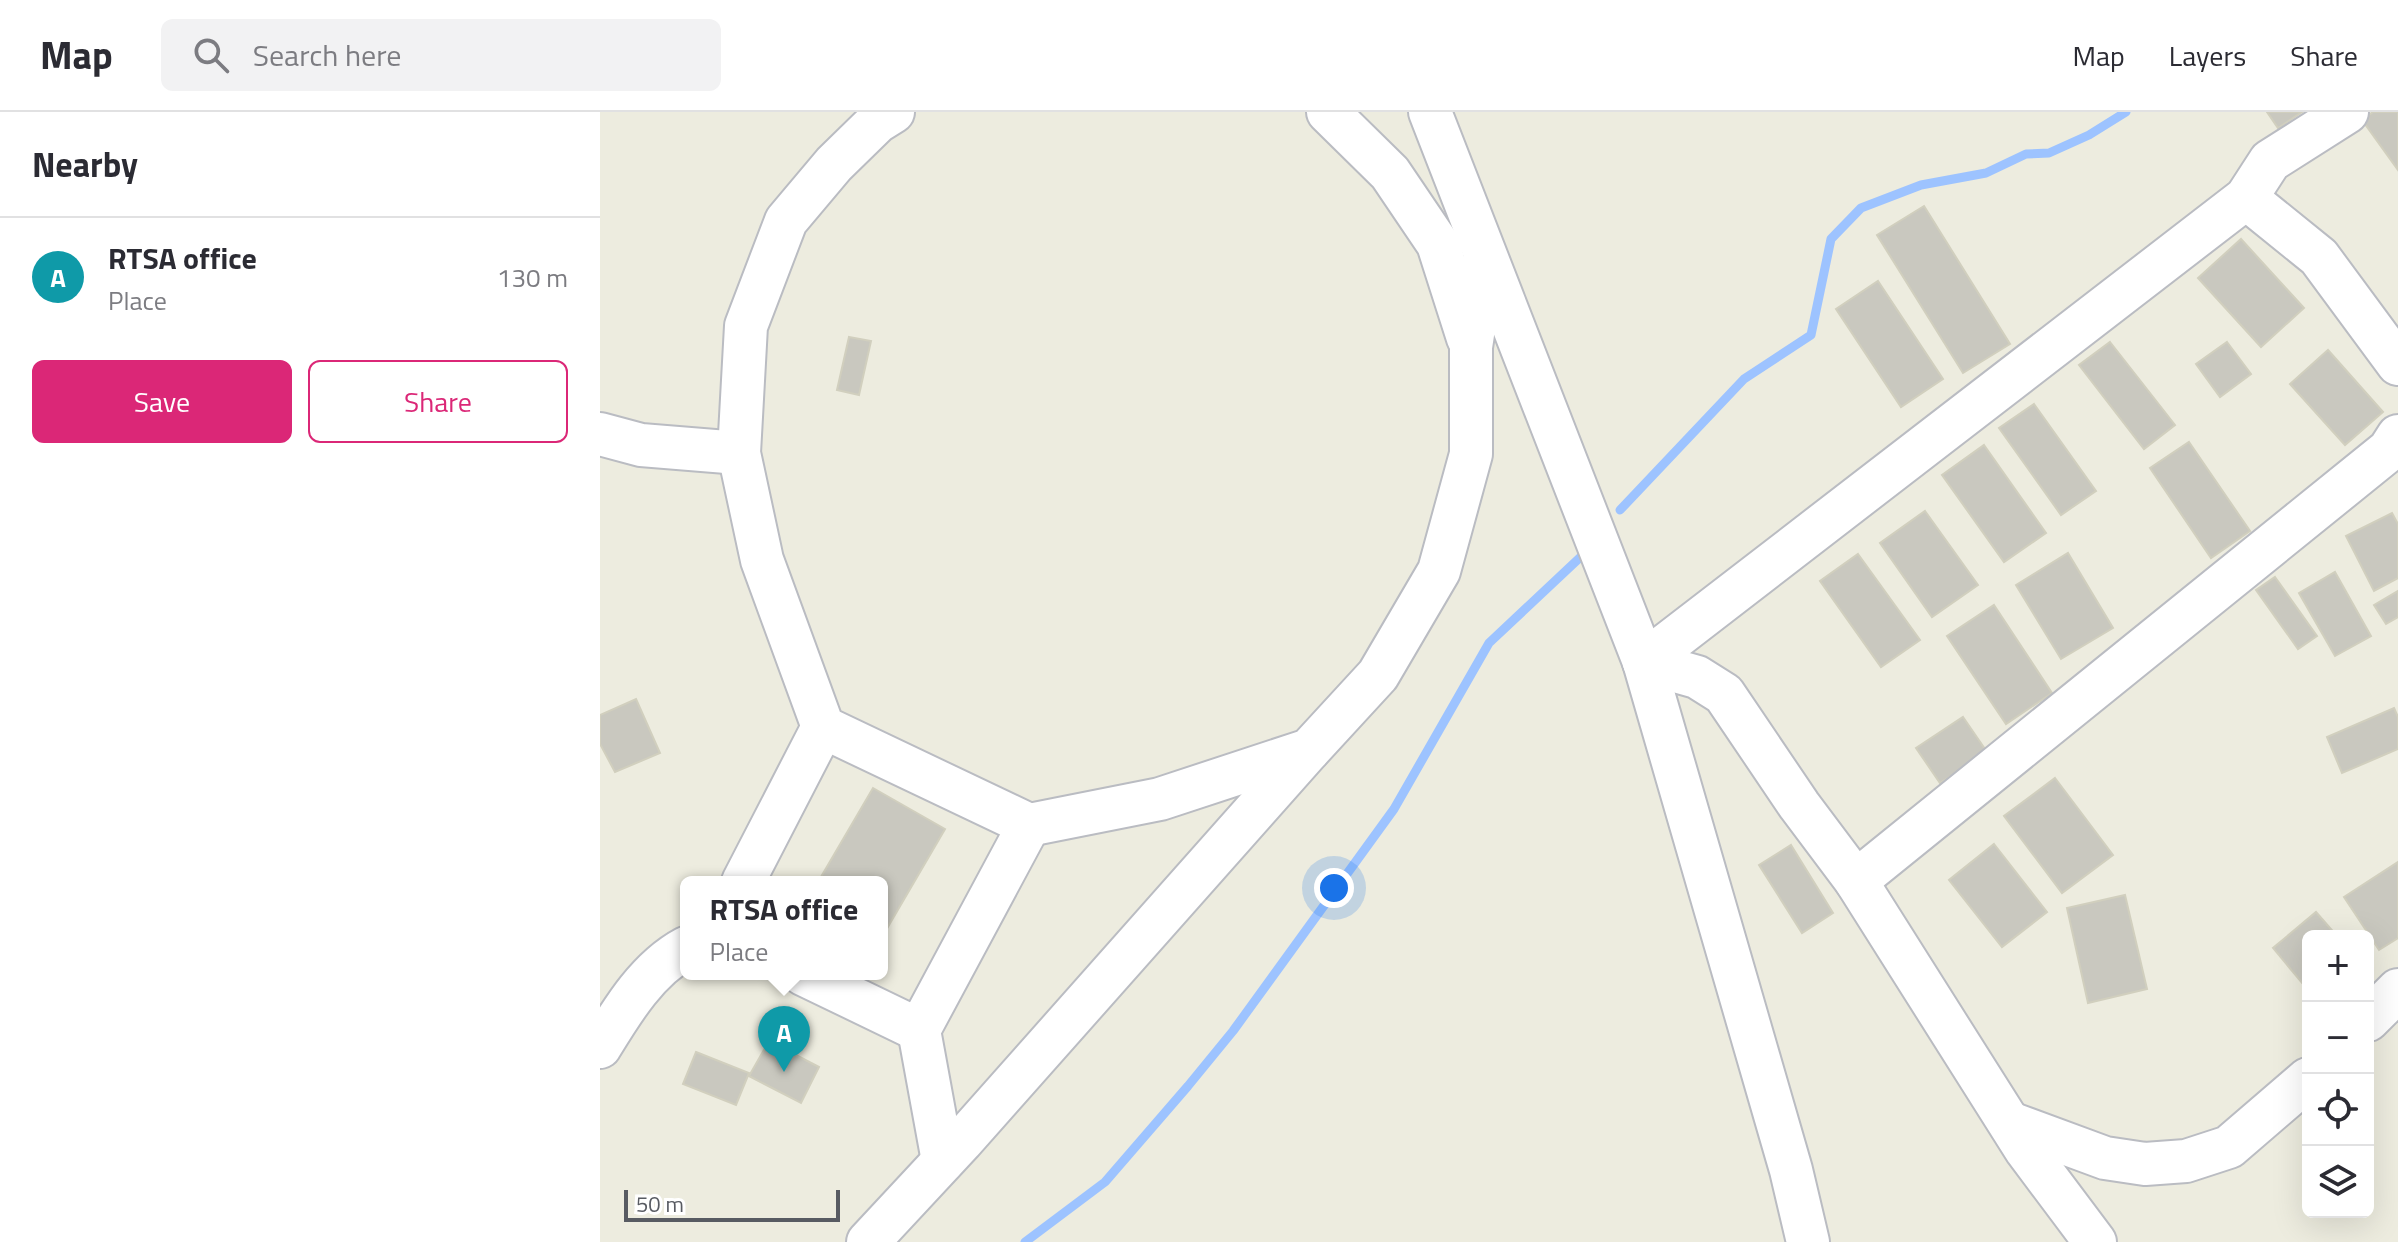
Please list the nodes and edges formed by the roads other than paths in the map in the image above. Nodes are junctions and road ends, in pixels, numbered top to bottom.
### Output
1 (893, 112) edge
2 (1328, 112) edge
3 (1430, 112) edge
4 (2347, 112) edge
5 (2246, 198) junction
6 (1485, 257) junction
7 (1471, 347) junction
8 (2398, 364) edge
9 (600, 434) edge
10 (2395, 449) edge
11 (739, 453) junction
12 (1644, 662) junction
13 (823, 727) junction
14 (1309, 750) junction
15 (1029, 825) junction
16 (746, 876) edge
17 (1856, 881) junction
18 (680, 951) edge
19 (815, 980) edge
20 (2398, 990) edge
21 (2374, 1014) edge
22 (919, 1030) junction
23 (600, 1047) edge
24 (2302, 1084) edge
25 (2010, 1123) junction
26 (943, 1161) junction
27 (868, 1242) edge
28 (1808, 1242) edge
29 (2095, 1242) edge

1 - 11 street
2 - 7 street
3 - 6 street
4 - 5 street
5 - 8 street
5 - 12 street
6 - 7 street
6 - 12 street
7 - 14 street
9 - 11 street
10 - 17 street
11 - 13 street
12 - 17 street
12 - 28 street
13 - 15 street
13 - 16 street
14 - 15 street
14 - 26 street
15 - 22 street
17 - 25 street
18 - 23 street
19 - 22 street
20 - 21 street
22 - 26 street
24 - 25 street
25 - 29 street
26 - 27 street

